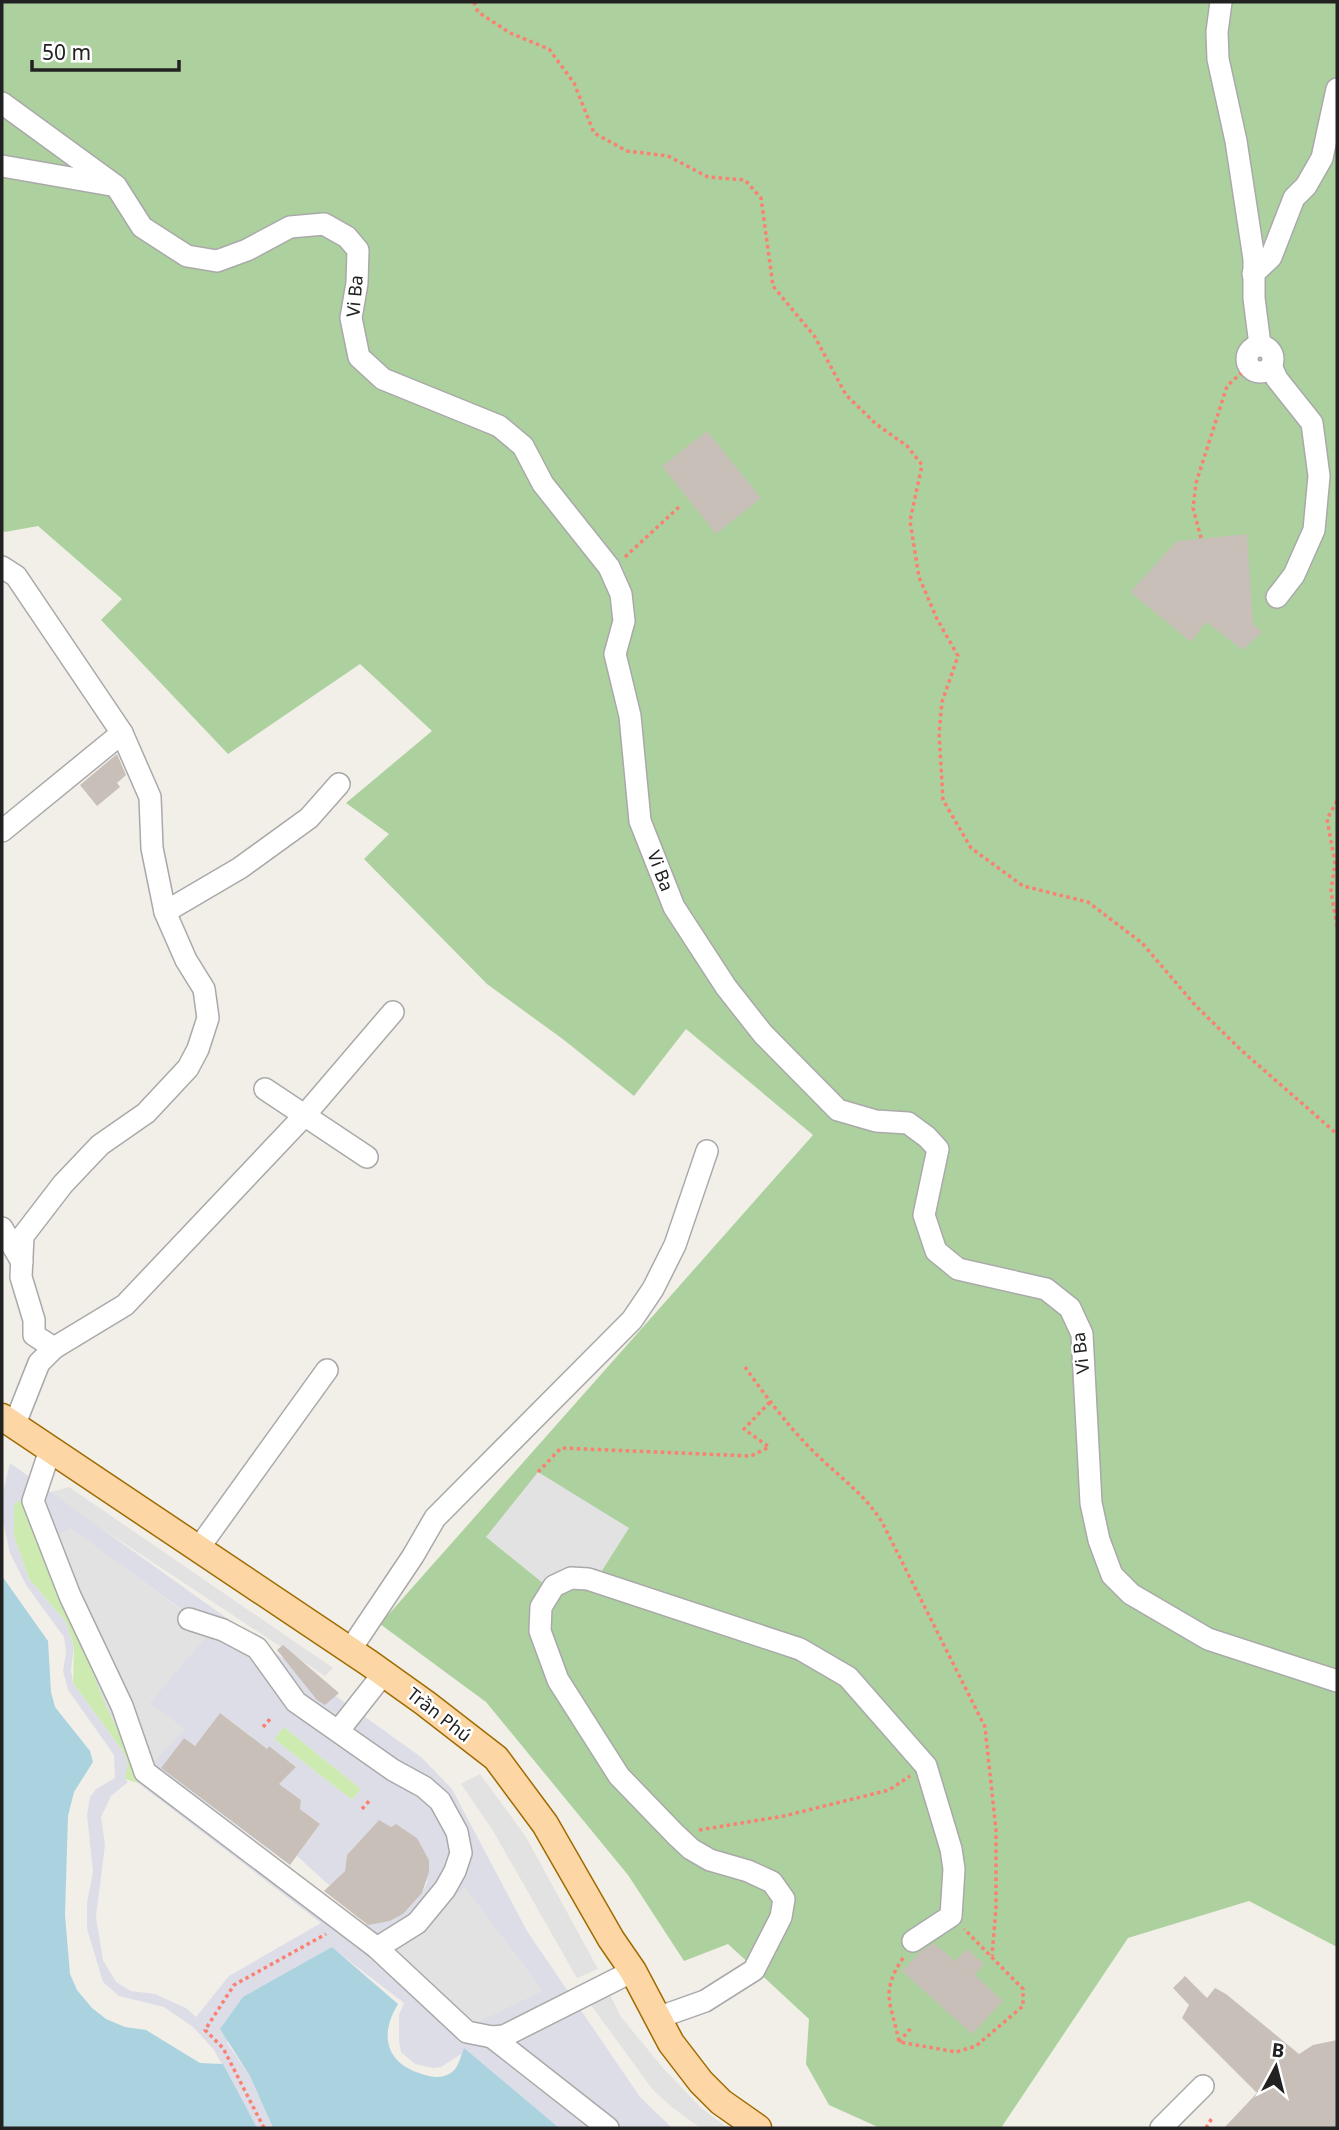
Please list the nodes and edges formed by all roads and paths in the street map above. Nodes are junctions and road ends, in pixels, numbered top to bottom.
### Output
1 (474, 2) edge
2 (1221, 2) edge
3 (1337, 89) edge
4 (2, 103) edge
5 (2, 166) edge
6 (116, 186) junction
7 (1254, 274) junction
8 (1260, 345) junction
9 (1249, 366) junction
10 (1271, 366) junction
11 (680, 506) dead end
12 (1201, 538) dead end
13 (625, 557) dead end
14 (2, 567) edge
15 (1277, 597) dead end
16 (122, 733) junction
17 (339, 784) dead end
18 (1337, 801) edge
19 (2, 831) edge
20 (165, 912) junction
21 (1337, 927) edge
22 (393, 1012) dead end
23 (265, 1089) dead end
24 (304, 1116) junction
25 (1337, 1134) edge
26 (707, 1151) dead end
27 (367, 1157) dead end
28 (2, 1228) edge
29 (22, 1262) junction
30 (54, 1348) junction
31 (745, 1367) dead end
32 (327, 1370) dead end
33 (770, 1402) junction
34 (8, 1421) edge
35 (50, 1450) junction
36 (538, 1472) dead end
37 (198, 1549) junction
38 (189, 1619) dead end
39 (350, 1650) junction
40 (384, 1673) junction
41 (1337, 1681) edge
42 (270, 1719) dead end
43 (262, 1727) dead end
44 (339, 1730) junction
45 (926, 1766) junction
46 (370, 1800) dead end
47 (362, 1809) dead end
48 (676, 1835) junction
49 (951, 1916) junction
50 (345, 1924) junction
51 (913, 1941) joint
52 (377, 1948) junction
53 (992, 1956) junction
54 (633, 1970) junction
55 (657, 2018) junction
56 (912, 2027) dead end
57 (492, 2037) junction
58 (900, 2042) junction
59 (1203, 2086) dead end
60 (1212, 2118) dead end
61 (264, 2128) edge
62 (608, 2128) edge
63 (758, 2128) edge
64 (1161, 2128) edge
65 (1206, 2128) edge

1 - 25 path
2 - 7 street
3 - 7 street
4 - 6 street, Vi Ba
5 - 6 street
6 - 41 street, Vi Ba
7 - 8 street
8 - 9 street
8 - 10 street
9 - 10 street
9 - 12 path
10 - 15 street
11 - 13 path
14 - 16 street
16 - 19 street
16 - 20 street
17 - 20 street
18 - 21 path
20 - 29 street
22 - 24 street
23 - 24 street
24 - 27 street
24 - 30 street
26 - 39 street
28 - 29 street
29 - 30 street
30 - 34 street
31 - 33 path
32 - 37 street
33 - 36 path
33 - 53 path
34 - 35 main road, Trần Phú
35 - 37 main road, Trần Phú
35 - 50 street
37 - 39 main road, Trần Phú
38 - 44 street
39 - 40 main road, Trần Phú
40 - 44 street
40 - 54 main road, Trần Phú
42 - 43 path
44 - 52 street
45 - 48 path
45 - 48 street
45 - 49 street
46 - 47 path
48 - 55 street
49 - 51 street
49 - 53 path
50 - 52 street
50 - 61 path
51 - 58 path
52 - 57 street
53 - 58 path
54 - 55 main road, Trần Phú
54 - 57 street
55 - 63 main road, Trần Phú
56 - 58 path
57 - 62 street
59 - 64 street
60 - 65 path

